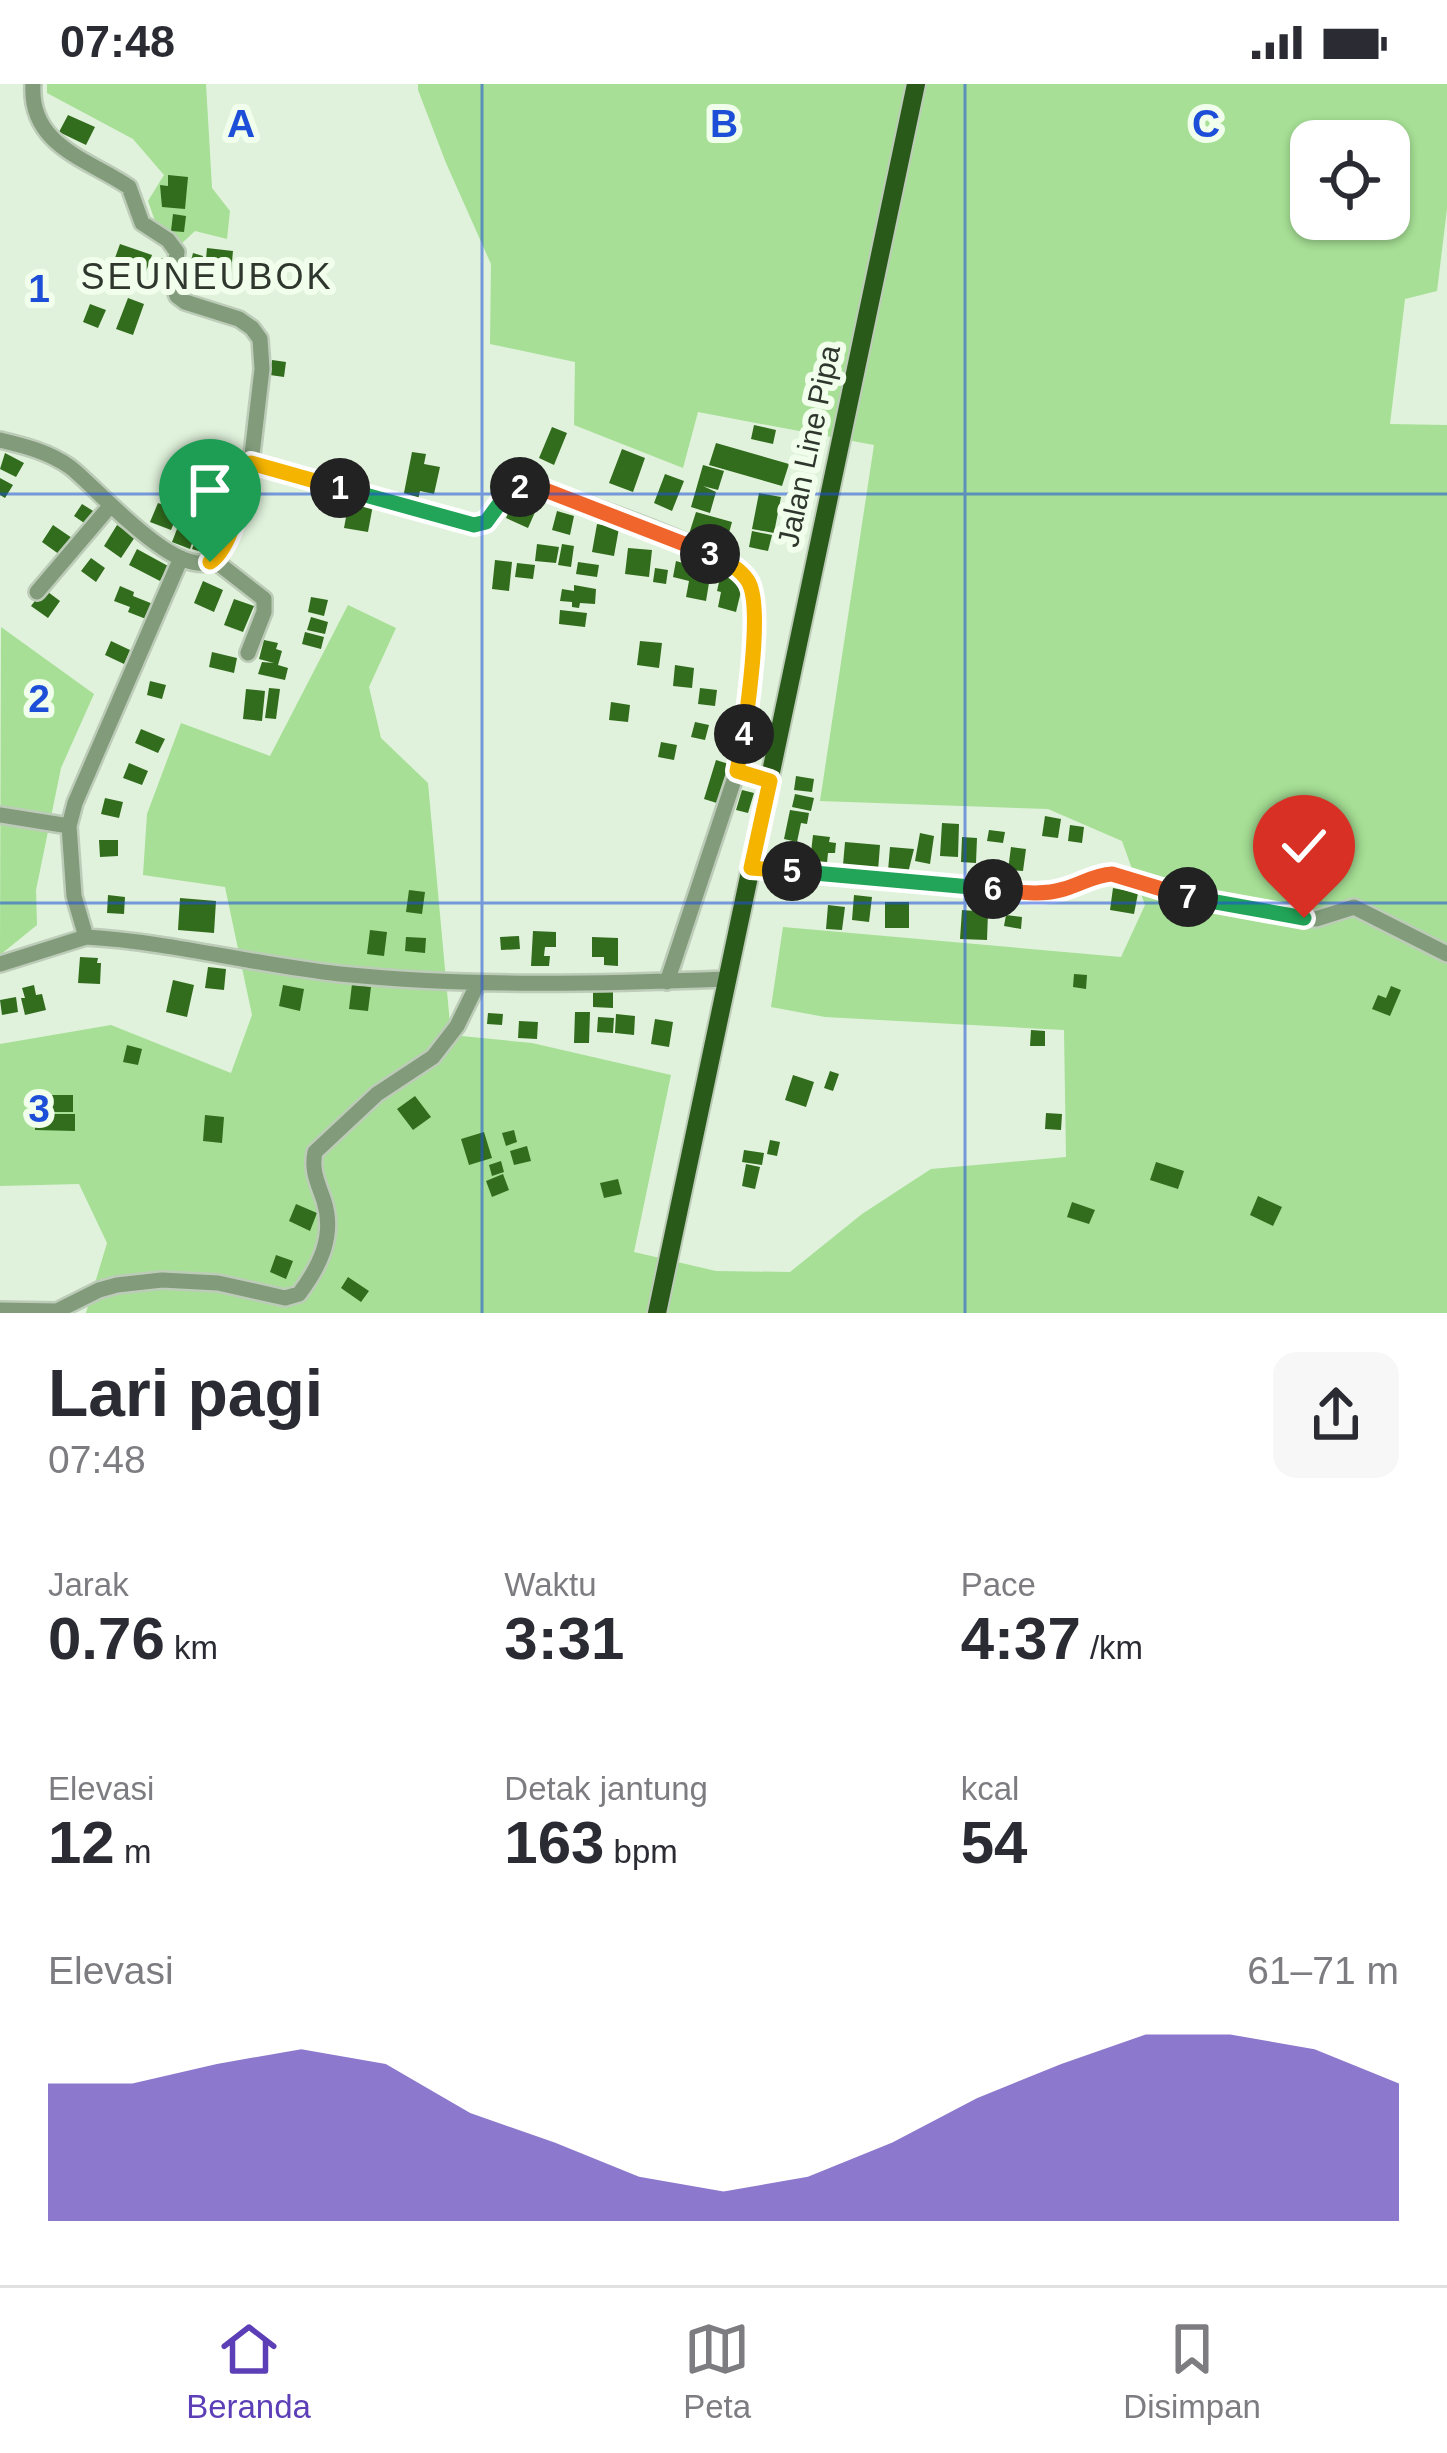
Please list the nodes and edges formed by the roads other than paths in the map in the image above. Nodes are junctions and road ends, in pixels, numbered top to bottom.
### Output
1 (33, 84) edge
2 (916, 84) edge
3 (0, 440) edge
4 (251, 463) junction
5 (111, 505) junction
6 (182, 559) junction
7 (214, 560) junction
8 (37, 592) dead end
9 (248, 653) dead end
10 (737, 771) junction
11 (770, 781) junction
12 (0, 815) edge
13 (69, 826) junction
14 (751, 868) junction
15 (86, 937) junction
16 (1447, 954) edge
17 (0, 964) edge
18 (727, 979) junction
19 (478, 982) junction
20 (667, 982) junction
21 (0, 1310) edge
22 (657, 1313) edge

1 - 4 street
2 - 11 main road, Jalan Line Pipa
3 - 5 street
4 - 7 street
4 - 10 street
5 - 6 street
5 - 8 street
6 - 7 street
6 - 13 street
7 - 9 street
10 - 11 street
10 - 20 street
11 - 14 main road, Jalan Line Pipa
12 - 13 street
13 - 15 street
14 - 16 street
14 - 18 main road, Jalan Line Pipa
15 - 17 street
15 - 19 street
18 - 20 street
18 - 22 main road, Jalan Line Pipa
19 - 20 street
19 - 21 street

